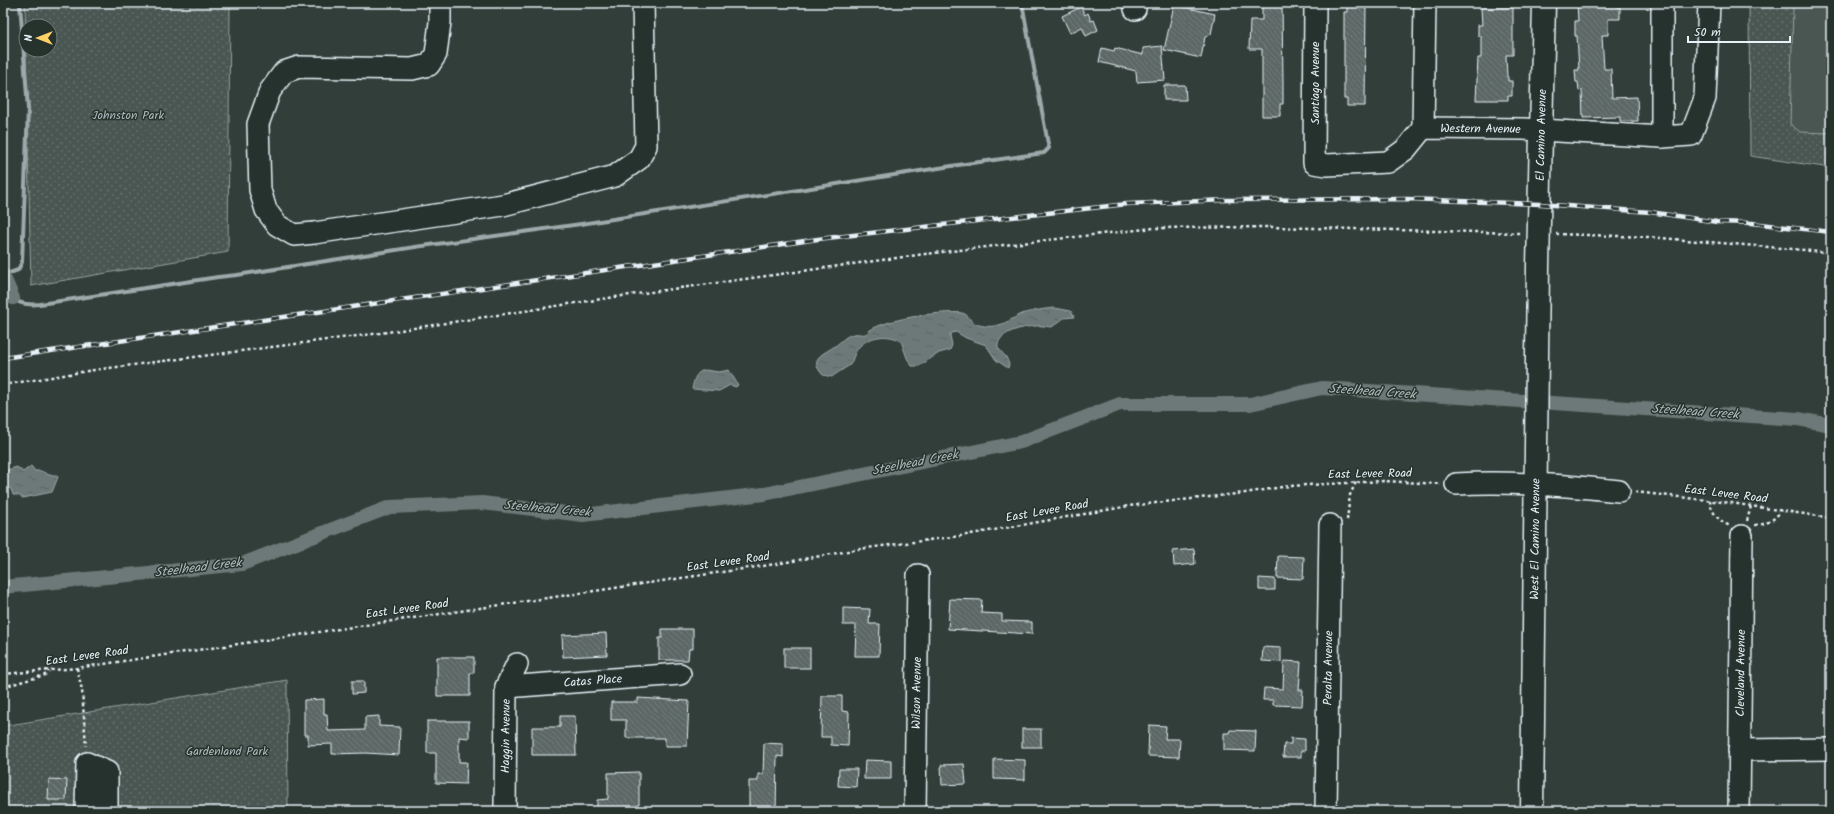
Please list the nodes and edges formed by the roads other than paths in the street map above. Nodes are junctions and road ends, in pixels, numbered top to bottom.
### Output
1 (440, 3) edge
2 (643, 3) edge
3 (1315, 3) edge
4 (1425, 3) edge
5 (1544, 3) edge
6 (1662, 3) edge
7 (1709, 3) edge
8 (1423, 128) junction
9 (1542, 131) junction
10 (1662, 137) junction
11 (1538, 266) joint
12 (1536, 483) junction
13 (1456, 484) road end
14 (1619, 491) road end
15 (1330, 525) road end
16 (1742, 529) road end
17 (918, 575) dead end
18 (517, 664) dead end
19 (680, 674) dead end
20 (506, 687) junction
21 (1831, 749) edge
22 (1739, 750) junction
23 (86, 811) edge
24 (107, 811) edge
25 (505, 811) edge
26 (915, 811) edge
27 (1326, 811) edge
28 (1532, 811) edge
29 (1739, 811) edge

1 - 2 street
3 - 8 street, Santiago Avenue
4 - 8 street
5 - 9 main road, El Camino Avenue
6 - 10 street
7 - 10 street, Western Avenue
8 - 9 street, Western Avenue
9 - 10 street, Western Avenue
9 - 11 main road, El Camino Avenue
11 - 12 main road, West El Camino Avenue
12 - 13 street
12 - 14 street
12 - 28 main road, West El Camino Avenue
15 - 27 street, Peralta Avenue
16 - 22 street, Cleveland Avenue
17 - 26 street, Wilson Avenue
18 - 20 street, Haggin Avenue
19 - 20 street, Catas Place
20 - 25 street, Haggin Avenue
21 - 22 street
22 - 29 street, Cleveland Avenue
23 - 24 street

